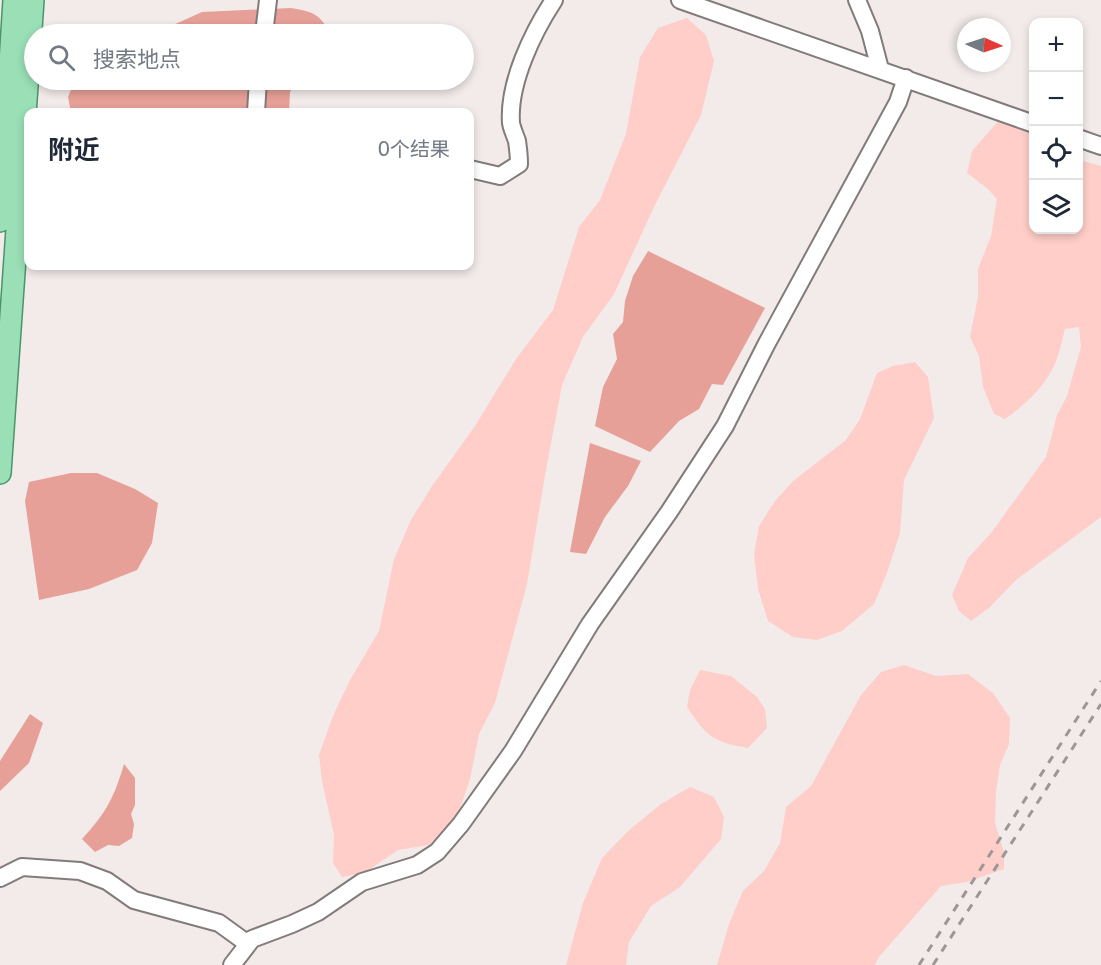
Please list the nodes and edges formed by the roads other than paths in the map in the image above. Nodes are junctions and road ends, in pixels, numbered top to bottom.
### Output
1 (14, 0) edge
2 (33, 0) edge
3 (268, 0) edge
4 (554, 0) edge
5 (680, 0) edge
6 (857, 0) edge
7 (31, 24) edge
8 (265, 24) edge
9 (880, 69) junction
10 (906, 78) junction
11 (27, 90) edge
12 (257, 90) edge
13 (25, 108) edge
14 (256, 108) edge
15 (1029, 122) edge
16 (24, 129) edge
17 (1083, 140) edge
18 (1101, 146) edge
19 (474, 170) edge
20 (0, 221) edge
21 (0, 474) edge
22 (0, 878) edge
23 (248, 944) junction
24 (232, 965) edge

1 - 20 main road
2 - 7 main road
3 - 8 street
4 - 19 street
5 - 9 street
6 - 9 street
9 - 10 street
10 - 15 street
10 - 23 street
11 - 13 main road
12 - 14 street
16 - 21 main road
17 - 18 street
22 - 23 street
23 - 24 street

